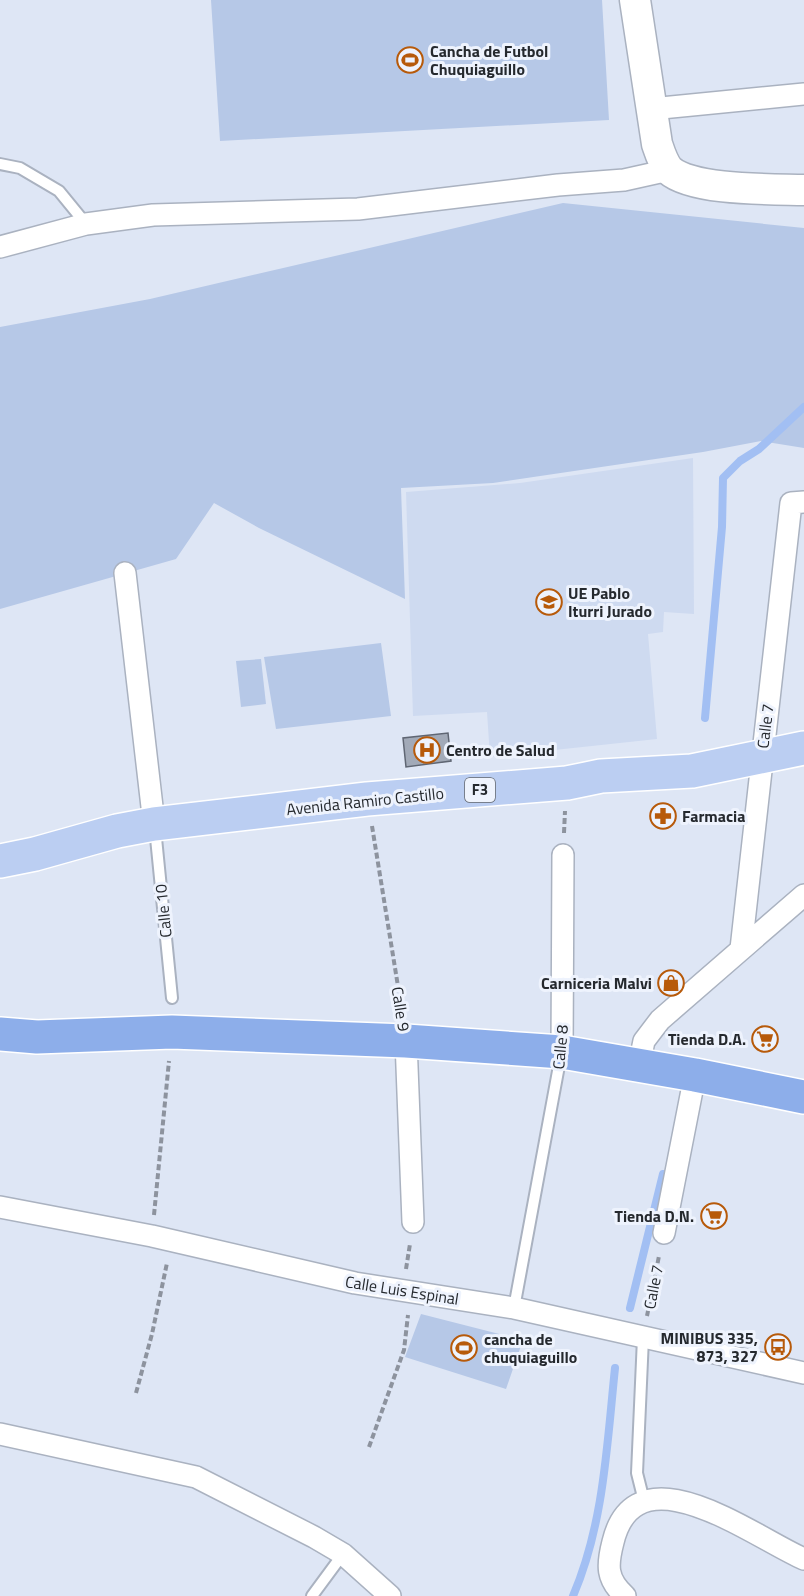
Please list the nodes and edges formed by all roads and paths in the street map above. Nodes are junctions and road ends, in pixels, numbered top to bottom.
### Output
1 (635, 0) edge
2 (804, 94) edge
3 (651, 109) junction
4 (0, 164) edge
5 (669, 170) junction
6 (804, 190) edge
7 (86, 224) junction
8 (0, 247) edge
9 (797, 503) edge
10 (125, 573) dead end
11 (804, 748) edge
12 (762, 758) junction
13 (567, 783) junction
14 (367, 799) junction
15 (154, 824) junction
16 (563, 855) joint
17 (0, 861) edge
18 (804, 895) edge
19 (741, 949) junction
20 (172, 998) dead end
21 (172, 1032) junction
22 (0, 1034) edge
23 (406, 1041) junction
24 (562, 1052) junction
25 (639, 1065) junction
26 (695, 1075) junction
27 (804, 1097) edge
28 (0, 1207) edge
29 (413, 1222) joint
30 (664, 1233) joint
31 (162, 1239) junction
32 (402, 1290) junction
33 (514, 1308) junction
34 (643, 1338) junction
35 (804, 1373) edge
36 (135, 1393) dead end
37 (0, 1434) edge
38 (369, 1448) dead end
39 (644, 1501) junction
40 (343, 1554) junction
41 (804, 1558) edge
42 (312, 1596) edge
43 (390, 1596) edge
44 (625, 1596) edge

1 - 3 main road
2 - 3 street
3 - 5 main road
4 - 7 lane
5 - 6 main road
5 - 7 street
7 - 8 street
9 - 12 street, Calle 7
10 - 15 street
11 - 12 main road, Avenida Ramiro Castillo / F3
12 - 13 main road, Avenida Ramiro Castillo / F3
12 - 19 street, Calle 7
13 - 14 main road, Avenida Ramiro Castillo / F3
13 - 16 path
14 - 15 main road, Avenida Ramiro Castillo / F3
14 - 23 path, Calle 9
15 - 17 main road, Avenida Ramiro Castillo / F3
15 - 20 lane, Calle 10
16 - 24 street, Calle 8
18 - 19 street
19 - 25 street
21 - 22 highway
21 - 23 highway
21 - 31 path
23 - 24 highway
23 - 29 street, Calle 9
24 - 25 highway
24 - 33 lane, Calle 8
25 - 26 highway
26 - 27 highway
26 - 30 street
28 - 31 street, Calle Luis Espinal
29 - 32 path
30 - 34 path, Calle 7
31 - 32 street, Calle Luis Espinal
31 - 36 path
32 - 33 street, Calle Luis Espinal
32 - 38 path
33 - 34 street, Calle Luis Espinal
34 - 35 street, Calle Luis Espinal
34 - 39 lane
37 - 40 street
39 - 41 street
39 - 44 street
40 - 42 lane
40 - 43 street

